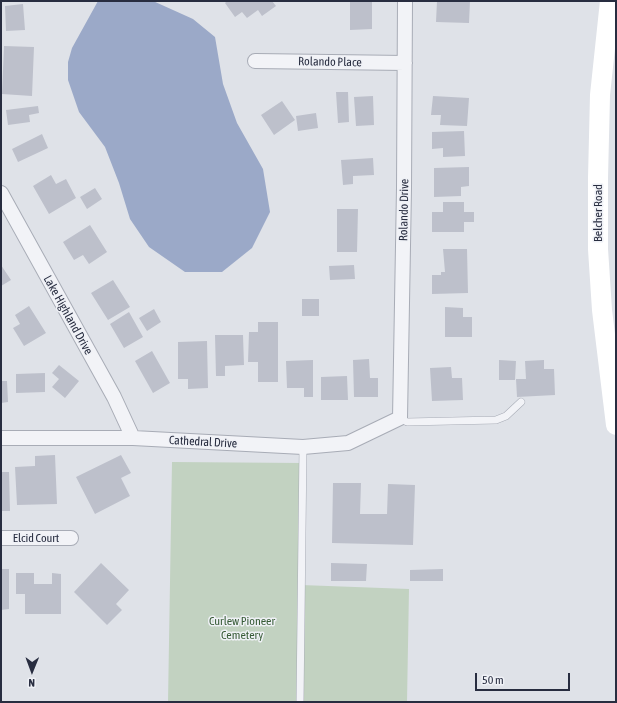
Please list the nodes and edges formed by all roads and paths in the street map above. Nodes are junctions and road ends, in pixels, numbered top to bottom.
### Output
1 (405, 1) edge
2 (610, 1) edge
3 (255, 61) dead end
4 (405, 62) junction
5 (1, 193) edge
6 (521, 402) dead end
7 (400, 418) junction
8 (616, 425) edge
9 (1, 438) edge
10 (133, 438) junction
11 (303, 447) junction
12 (1, 538) edge
13 (71, 538) dead end
14 (300, 702) edge

1 - 4 street, Rolando Drive
2 - 8 main road, Belcher Road
3 - 4 street, Rolando Place
4 - 7 street, Rolando Drive
5 - 10 street, Lake Highland Drive
6 - 7 lane
7 - 11 street, Cathedral Drive
9 - 10 street, Cathedral Drive
10 - 11 street, Cathedral Drive
11 - 14 lane
12 - 13 street, Elcid Court

